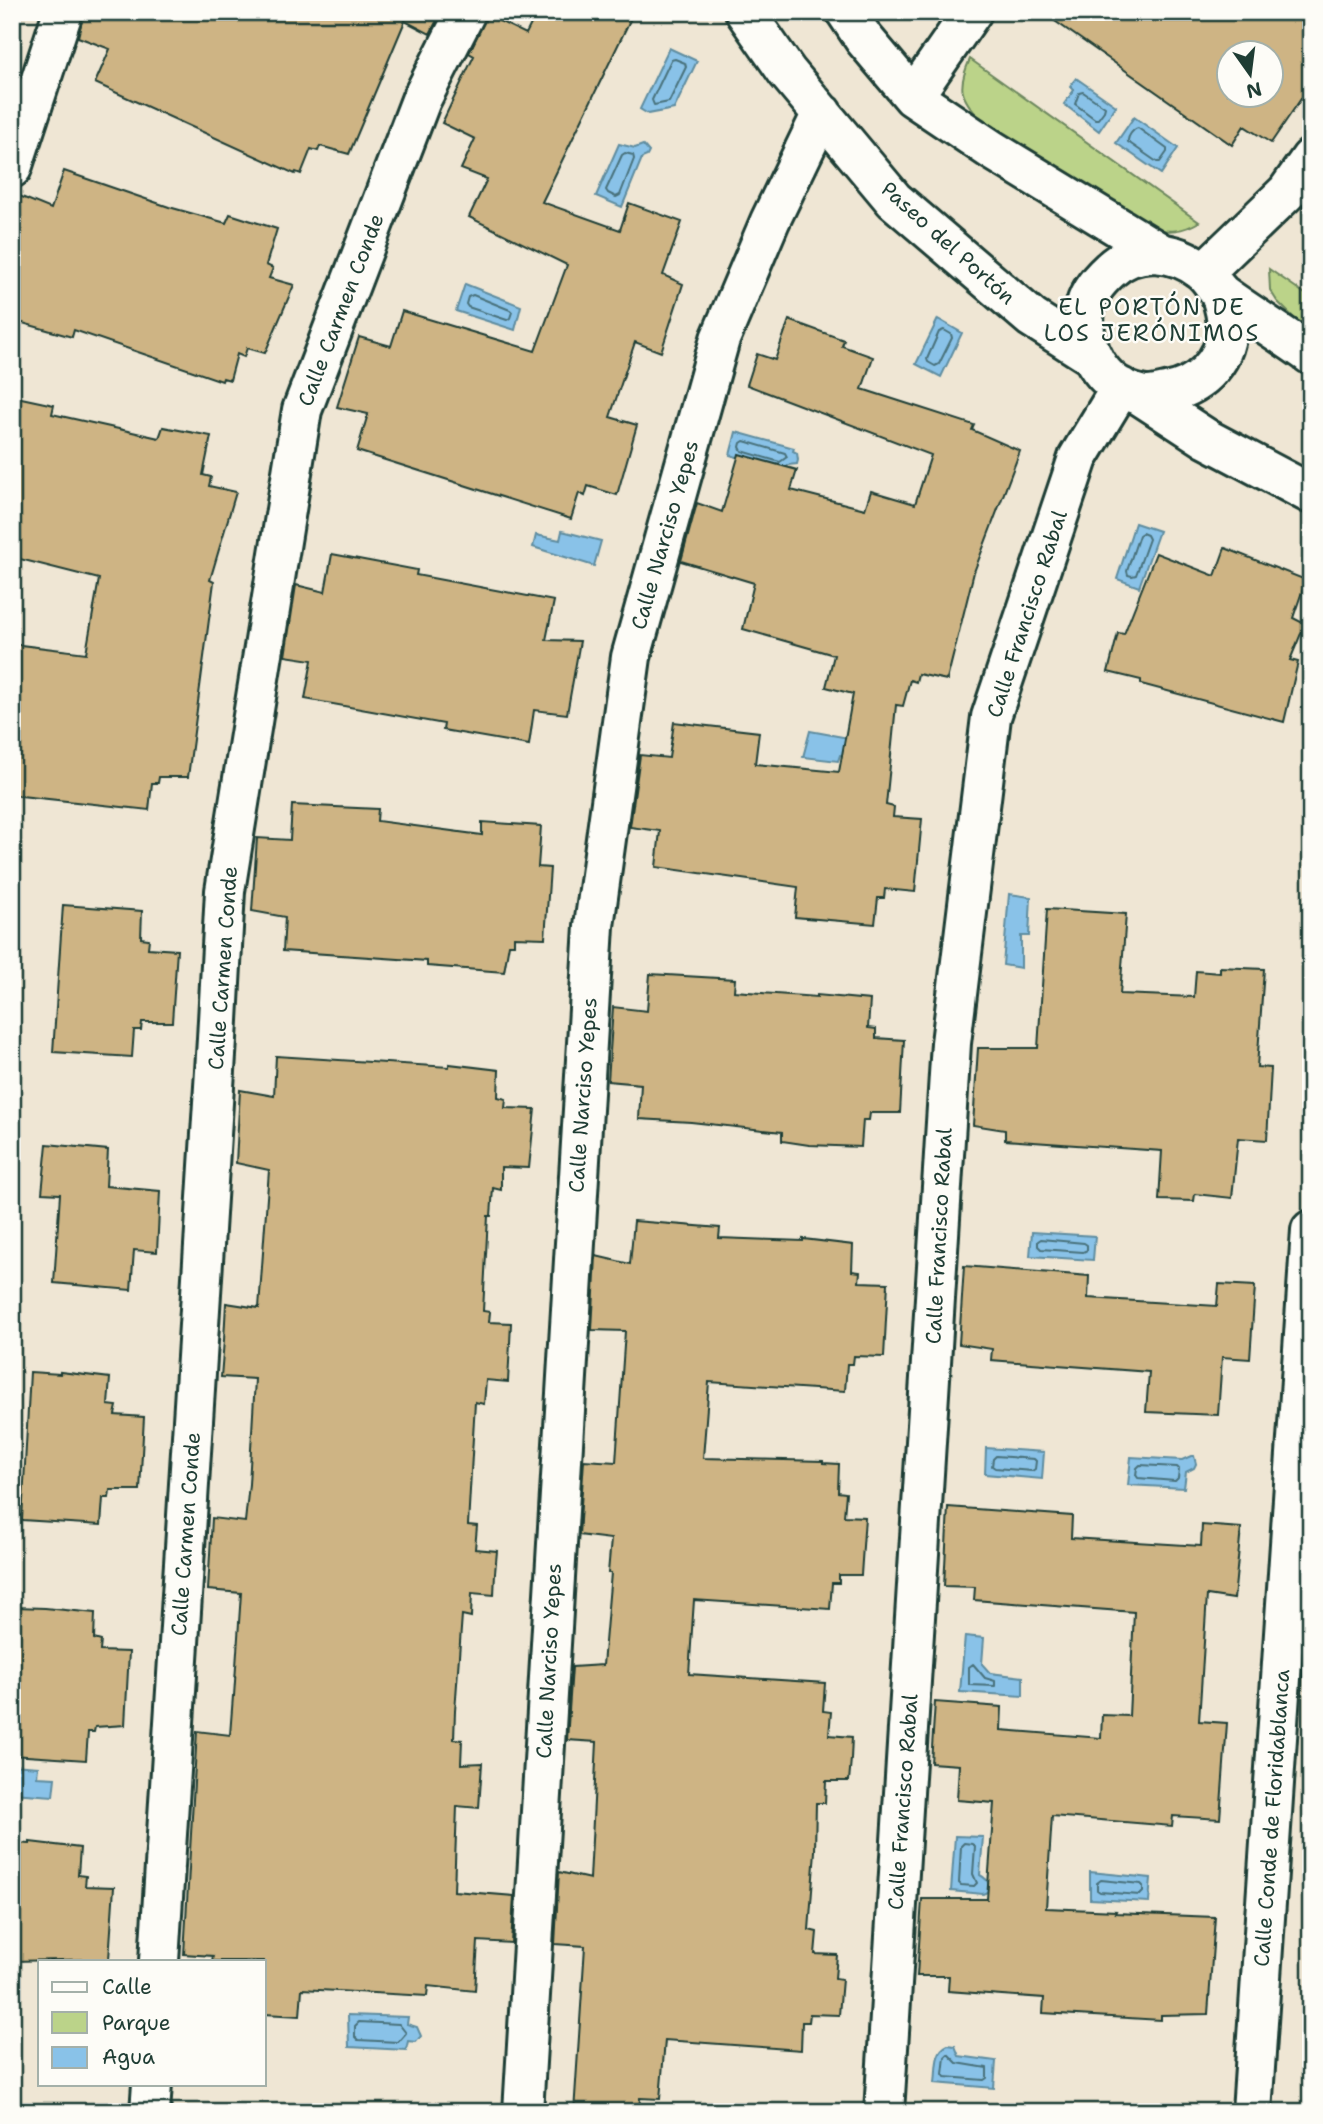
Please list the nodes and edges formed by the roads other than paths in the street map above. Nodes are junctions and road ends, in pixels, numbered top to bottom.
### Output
1 (63, 12) edge
2 (466, 12) edge
3 (745, 12) edge
4 (846, 12) edge
5 (972, 12) edge
6 (913, 97) junction
7 (822, 113) junction
8 (1311, 158) edge
9 (12, 168) edge
10 (1159, 252) junction
11 (1212, 283) junction
12 (1090, 355) junction
13 (1311, 355) edge
14 (1131, 391) junction
15 (1311, 494) edge
16 (1311, 1230) edge
17 (159, 1960) edge
18 (152, 2086) edge
19 (150, 2112) edge
20 (523, 2112) edge
21 (884, 2112) edge
22 (1252, 2112) edge

1 - 9 street
2 - 17 street, Calle Carmen Conde
3 - 7 street, Paseo del Portón
4 - 6 street
5 - 6 street
6 - 10 street
7 - 12 street, Paseo del Portón
7 - 20 street, Calle Narciso Yepes
8 - 11 street
10 - 11 street
10 - 12 street
11 - 13 street
11 - 14 street
12 - 14 street
14 - 15 street
14 - 21 street, Calle Francisco Rabal
16 - 22 street, Calle Conde de Floridablanca
18 - 19 street

